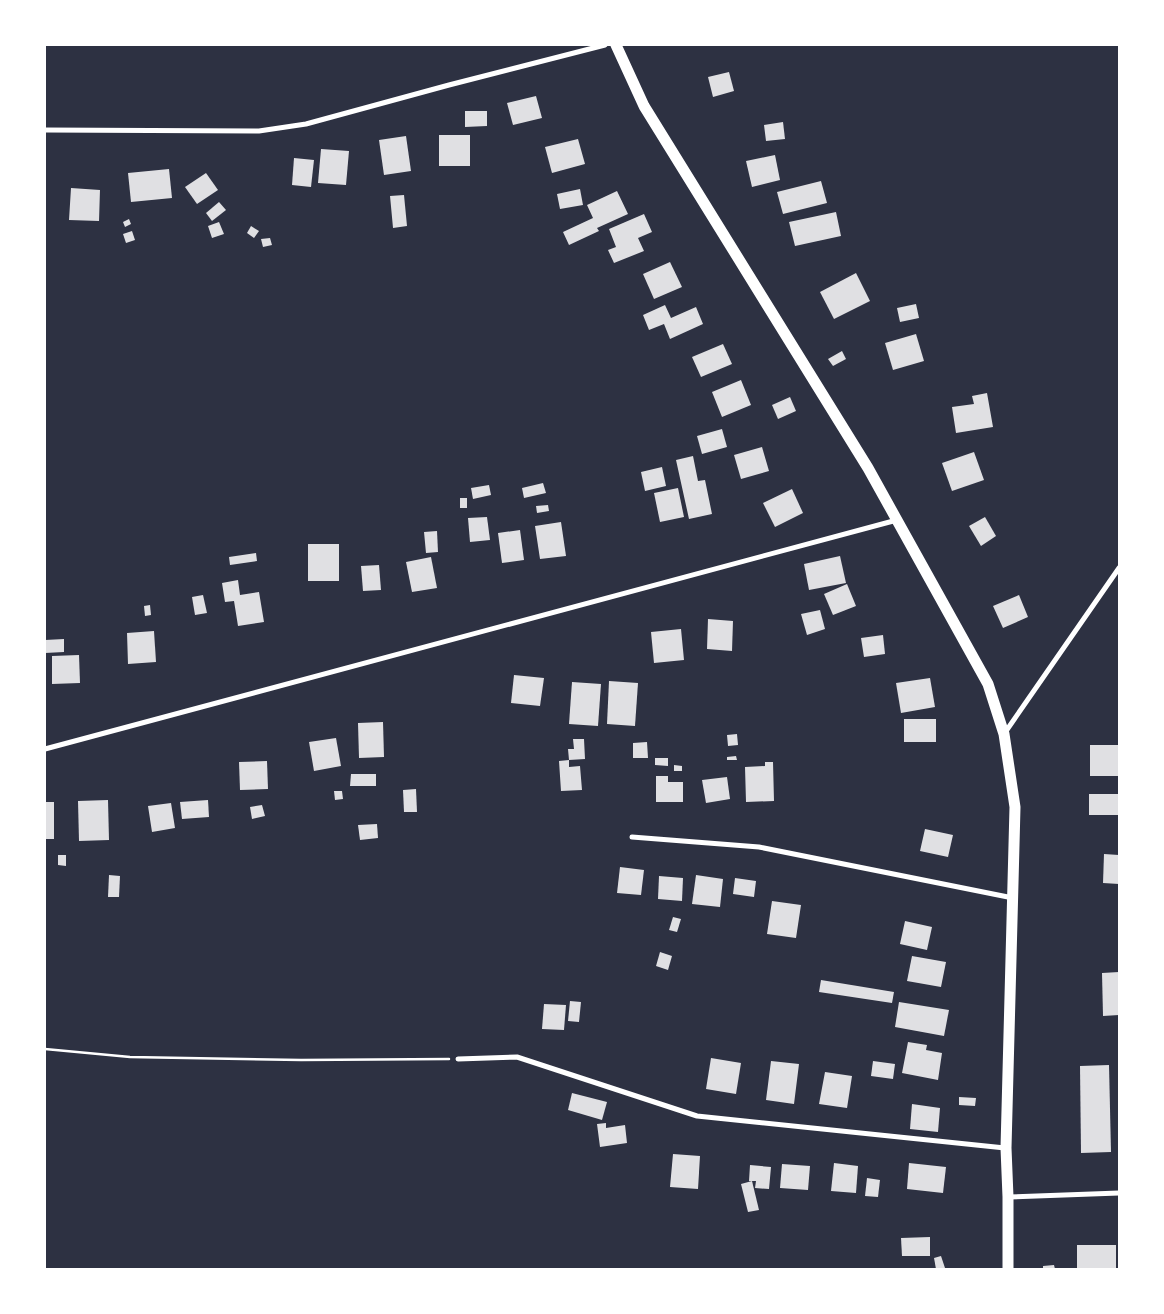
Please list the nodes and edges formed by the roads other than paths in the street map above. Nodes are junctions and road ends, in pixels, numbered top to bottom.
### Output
1 (605, 45) edge
2 (616, 45) edge
3 (45, 130) edge
4 (897, 520) junction
5 (1119, 568) edge
6 (1004, 734) junction
7 (45, 749) edge
8 (632, 837) dead end
9 (1013, 898) junction
10 (458, 1059) road end
11 (1006, 1148) junction
12 (1119, 1193) edge
13 (1008, 1198) junction
14 (1008, 1269) edge

1 - 3 street
2 - 4 main road
4 - 6 main road
4 - 7 street
5 - 6 street
6 - 9 main road
8 - 9 street
9 - 11 main road
10 - 11 street
11 - 13 main road
12 - 13 street
13 - 14 main road

